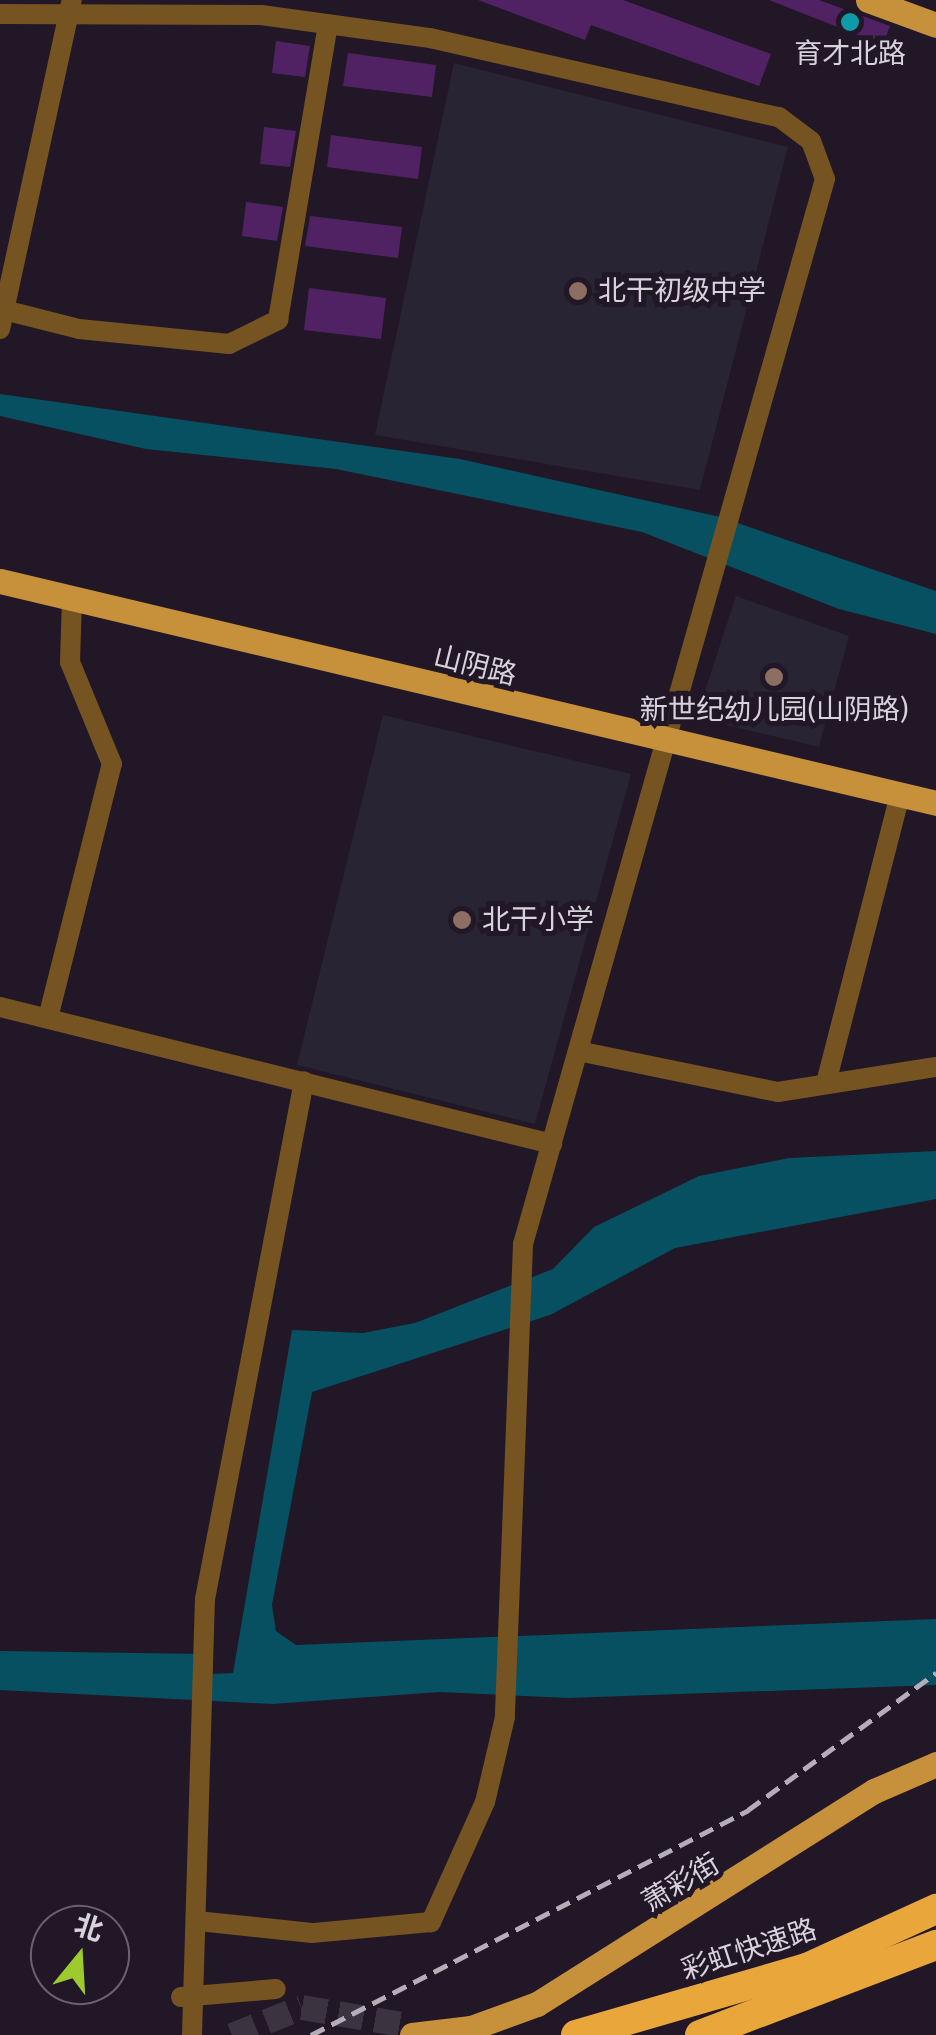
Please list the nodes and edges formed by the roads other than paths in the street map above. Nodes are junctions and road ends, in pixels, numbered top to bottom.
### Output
1 (868, 0) edge
2 (71, 5) edge
3 (902, 13) junction
4 (0, 14) edge
5 (936, 16) edge
6 (328, 24) junction
7 (936, 25) edge
8 (2, 320) edge
9 (0, 582) edge
10 (72, 599) junction
11 (666, 743) junction
12 (900, 795) junction
13 (936, 803) edge
14 (0, 1006) edge
15 (48, 1018) junction
16 (578, 1051) junction
17 (936, 1067) edge
18 (304, 1081) junction
19 (826, 1083) junction
20 (552, 1144) junction
21 (936, 1764) edge
22 (936, 1909) edge
23 (197, 1921) junction
24 (936, 1945) edge
25 (276, 1989) dead end
26 (189, 1998) junction
27 (410, 2030) edge
28 (192, 2035) edge
29 (576, 2035) edge
30 (700, 2035) edge

1 - 3 main road
2 - 4 street
2 - 6 street
2 - 8 street
3 - 5 main road
3 - 7 main road
6 - 8 street
6 - 11 street
9 - 10 main road, 山阴路
10 - 11 main road, 山阴路
10 - 15 street
11 - 12 main road, 山阴路
11 - 16 street
12 - 13 main road, 山阴路
12 - 19 street
14 - 15 street
15 - 18 street
16 - 19 street
16 - 20 street
17 - 19 street
18 - 20 street
18 - 23 street
20 - 23 street
21 - 27 main road, 萧彩街
22 - 29 highway, 彩虹快速路
23 - 26 street
24 - 30 highway
25 - 26 street
26 - 28 street

